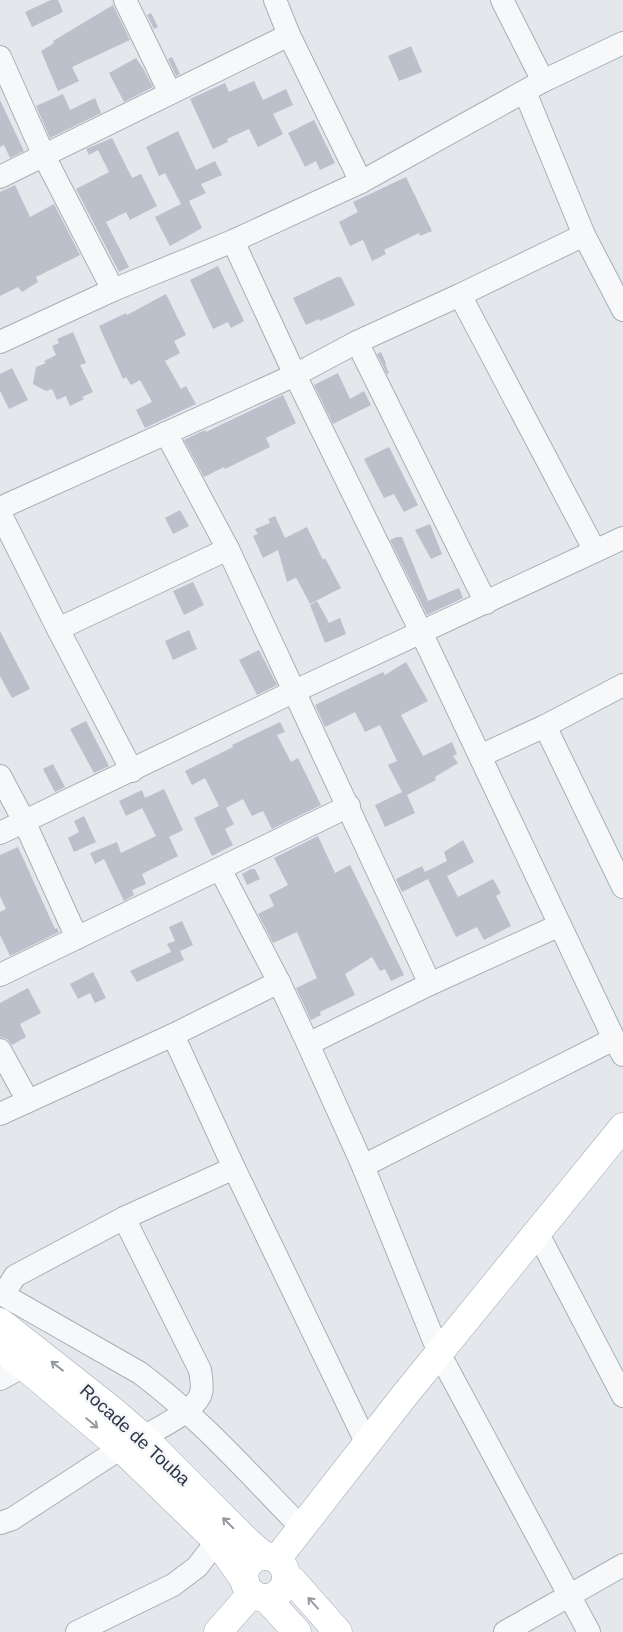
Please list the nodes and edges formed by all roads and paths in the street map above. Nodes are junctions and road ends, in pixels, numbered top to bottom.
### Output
1 (125, 0) edge
2 (275, 0) edge
3 (502, 0) edge
4 (289, 35) junction
5 (623, 43) edge
6 (0, 56) edge
7 (534, 87) junction
8 (170, 93) junction
9 (44, 156) junction
10 (0, 177) edge
11 (361, 182) junction
12 (584, 235) junction
13 (233, 241) junction
14 (113, 290) junction
15 (460, 295) junction
16 (623, 310) edge
17 (0, 342) edge
18 (357, 342) junction
19 (296, 375) junction
20 (166, 433) junction
21 (0, 508) edge
22 (0, 513) edge
23 (623, 538) edge
24 (228, 549) junction
25 (595, 551) junction
26 (486, 603) junction
27 (58, 629) junction
28 (421, 632) junction
29 (623, 685) edge
30 (295, 691) junction
31 (545, 726) junction
32 (480, 756) junction
33 (132, 770) junction
34 (0, 776) edge
35 (348, 806) junction
36 (24, 821) junction
37 (0, 833) edge
38 (220, 868) junction
39 (623, 886) edge
40 (560, 925) junction
41 (77, 938) junction
42 (0, 975) edge
43 (280, 982) junction
44 (430, 984) junction
45 (173, 1035) junction
46 (308, 1044) junction
47 (618, 1047) edge
48 (0, 1050) edge
49 (28, 1101) junction
50 (0, 1114) edge
51 (623, 1127) edge
52 (363, 1166) junction
53 (234, 1168) junction
54 (124, 1218) junction
55 (538, 1232) junction
56 (1, 1294) edge
57 (0, 1322) edge
58 (0, 1348) edge
59 (439, 1352) junction
60 (24, 1366) junction
61 (0, 1379) edge
62 (623, 1396) edge
63 (186, 1410) junction
64 (132, 1443) junction
65 (367, 1444) junction
66 (0, 1523) edge
67 (302, 1528) junction
68 (217, 1541) junction
69 (276, 1564) junction
70 (623, 1565) edge
71 (254, 1590) junction
72 (568, 1596) junction
73 (77, 1632) edge
74 (218, 1632) edge
75 (298, 1632) edge
76 (338, 1632) edge
77 (504, 1632) edge
78 (589, 1632) edge

1 - 8 street
2 - 4 street
3 - 7 street
4 - 8 street
4 - 11 street
5 - 7 street
6 - 9 street
7 - 11 street
7 - 12 street
8 - 9 street
9 - 10 street
9 - 14 street
11 - 13 street
12 - 15 street
12 - 16 street
13 - 14 street
13 - 19 street
14 - 17 street
15 - 18 street
15 - 25 street
18 - 19 street
18 - 26 street
19 - 20 street
19 - 28 street
20 - 21 street
20 - 24 street
22 - 27 street
23 - 25 street
24 - 27 street
24 - 30 street
25 - 26 street
26 - 28 street
27 - 33 street
28 - 30 street
28 - 32 street
29 - 31 street
30 - 33 street
30 - 35 street
31 - 32 street
31 - 39 street
32 - 40 street
33 - 36 street
34 - 36 street
35 - 38 street
35 - 44 street
36 - 37 street
36 - 41 street
38 - 41 street
38 - 43 street
40 - 44 street
40 - 47 street
41 - 42 street
43 - 45 street
43 - 46 street
44 - 46 street
45 - 49 street
45 - 53 street
46 - 52 street
47 - 52 street
48 - 49 street
49 - 50 street
51 - 55 main road
52 - 59 street
53 - 54 street
53 - 65 street
54 - 56 street
54 - 63 street
55 - 59 main road
55 - 62 street
56 - 63 street
64 -> 57 main road, Rocade de Touba
58 - 60 main road, Rocade de Touba
59 - 65 main road
59 - 72 street
60 - 61 street
60 -> 64 main road, Rocade de Touba
63 - 64 street
63 - 67 street
64 - 66 street
64 - 68 main road, Rocade de Touba
69 -> 64 main road, Rocade de Touba
65 - 67 main road
67 - 69 main road
68 - 71 main road, Rocade de Touba
68 - 73 street
69 - 71 main road
69 - 71 main road
76 -> 69 main road, Rocade de Touba
70 - 72 street
71 - 74 main road
71 - 75 main road, Rocade de Touba
72 - 77 street
72 - 78 street

